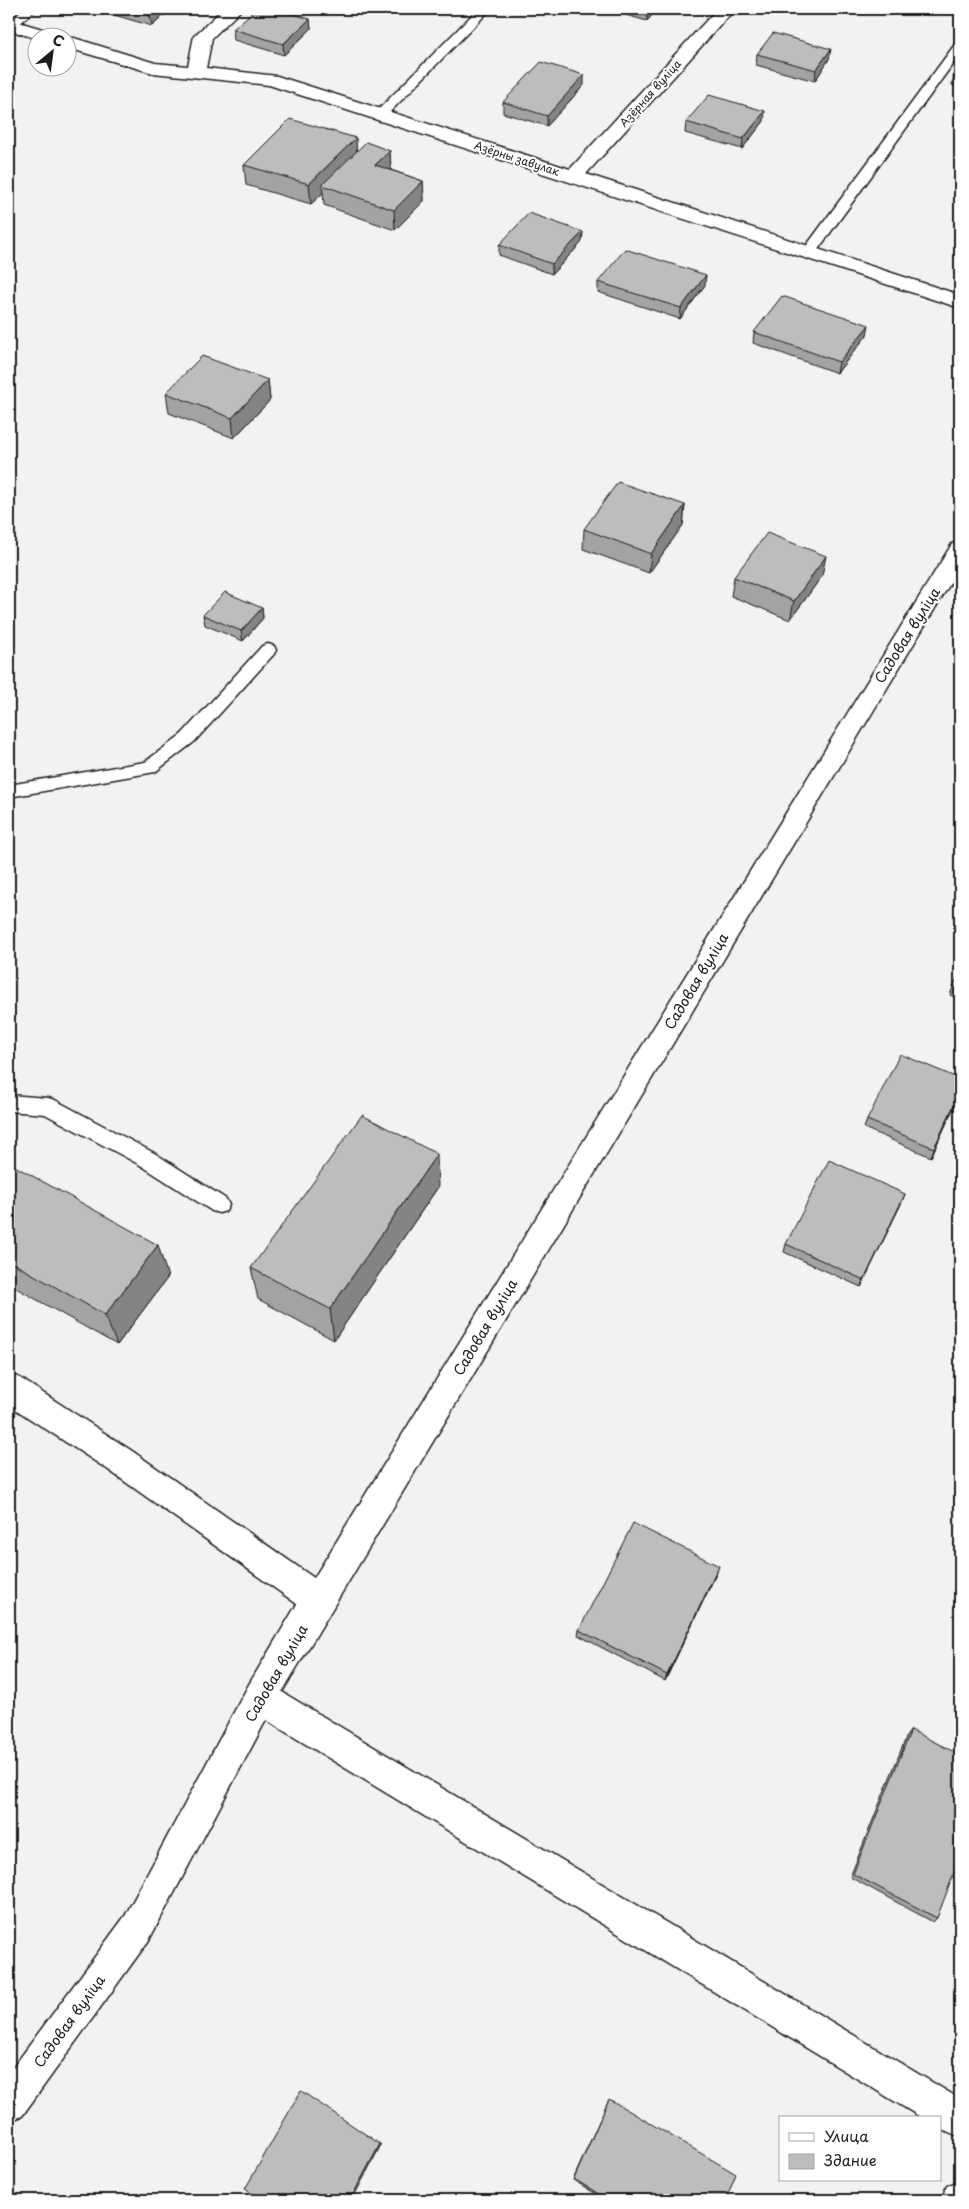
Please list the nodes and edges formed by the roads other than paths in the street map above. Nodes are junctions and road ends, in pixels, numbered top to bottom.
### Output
1 (30, 9) edge
2 (233, 9) edge
3 (485, 9) edge
4 (726, 9) edge
5 (10, 25) edge
6 (28, 30) edge
7 (78, 45) edge
8 (960, 46) edge
9 (196, 73) junction
10 (381, 114) junction
11 (574, 176) junction
12 (809, 252) junction
13 (960, 302) edge
14 (960, 549) edge
15 (268, 650) dead end
16 (9, 791) edge
17 (9, 1103) edge
18 (219, 1205) dead end
19 (9, 1388) edge
20 (318, 1600) junction
21 (260, 1698) junction
22 (9, 2103) edge
23 (960, 2120) edge

1 - 5 lane
2 - 9 street
3 - 10 lane
4 - 11 street, Азёрная вуліца
5 - 6 street
7 - 9 street, Азёрны завулак
8 - 12 lane
9 - 10 street, Азёрны завулак
10 - 11 street, Азёрны завулак
11 - 12 street, Азёрны завулак
12 - 13 street, Азёрны завулак
14 - 20 street, Садовая вуліца
15 - 16 lane
17 - 18 lane
19 - 20 street
20 - 21 street, Садовая вуліца
21 - 22 street, Садовая вуліца
21 - 23 street

